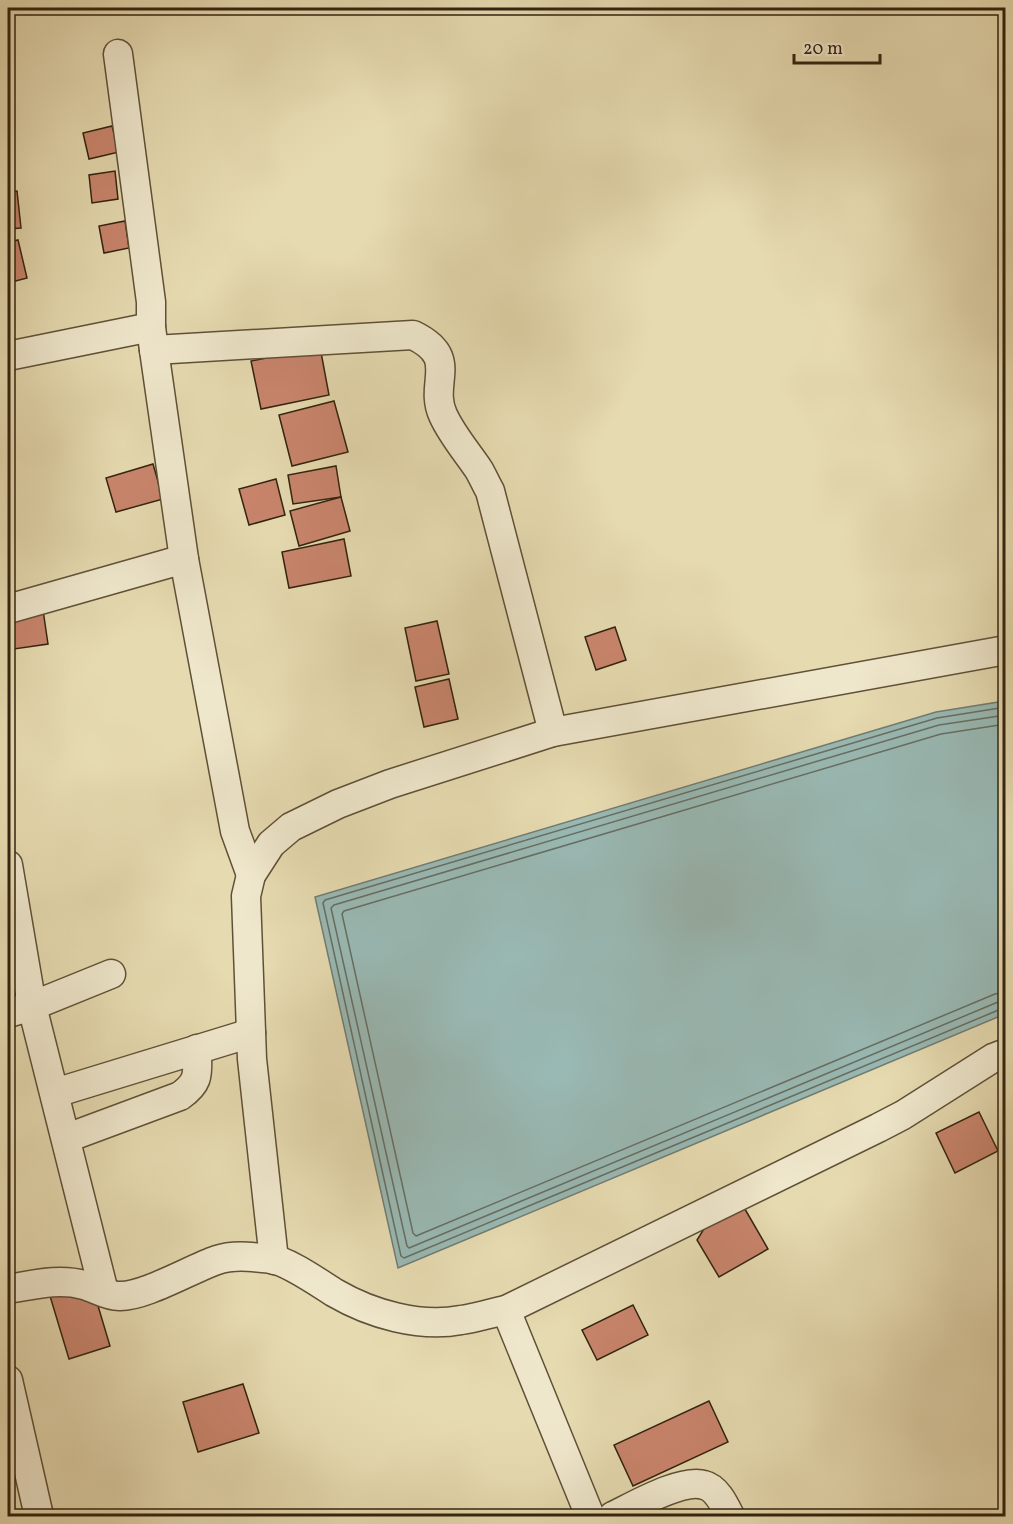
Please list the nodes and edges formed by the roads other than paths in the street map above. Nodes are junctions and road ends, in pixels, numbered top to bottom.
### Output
1 (118, 54) dead end
2 (153, 339) junction
3 (8, 357) edge
4 (183, 559) junction
5 (8, 609) edge
6 (1005, 650) edge
7 (553, 732) junction
8 (8, 865) edge
9 (251, 876) junction
10 (111, 974) dead end
11 (20, 1009) edge
12 (251, 1033) junction
13 (197, 1049) junction
14 (1005, 1053) edge
15 (55, 1093) junction
16 (67, 1138) junction
17 (274, 1260) junction
18 (8, 1289) edge
19 (104, 1292) junction
20 (506, 1310) junction
21 (8, 1380) edge
22 (39, 1516) edge
23 (590, 1516) edge
24 (613, 1516) edge
25 (730, 1516) edge

1 - 2 street
2 - 3 street
2 - 4 street
2 - 7 street
4 - 5 street
4 - 9 street
6 - 7 street
7 - 9 street
8 - 11 street
9 - 12 street
10 - 11 street
11 - 15 street
12 - 13 street
12 - 17 street
13 - 15 street
13 - 16 street
14 - 20 street
15 - 16 street
16 - 19 street
17 - 19 street
17 - 20 street
18 - 19 street
20 - 23 street
21 - 22 street
24 - 25 street

